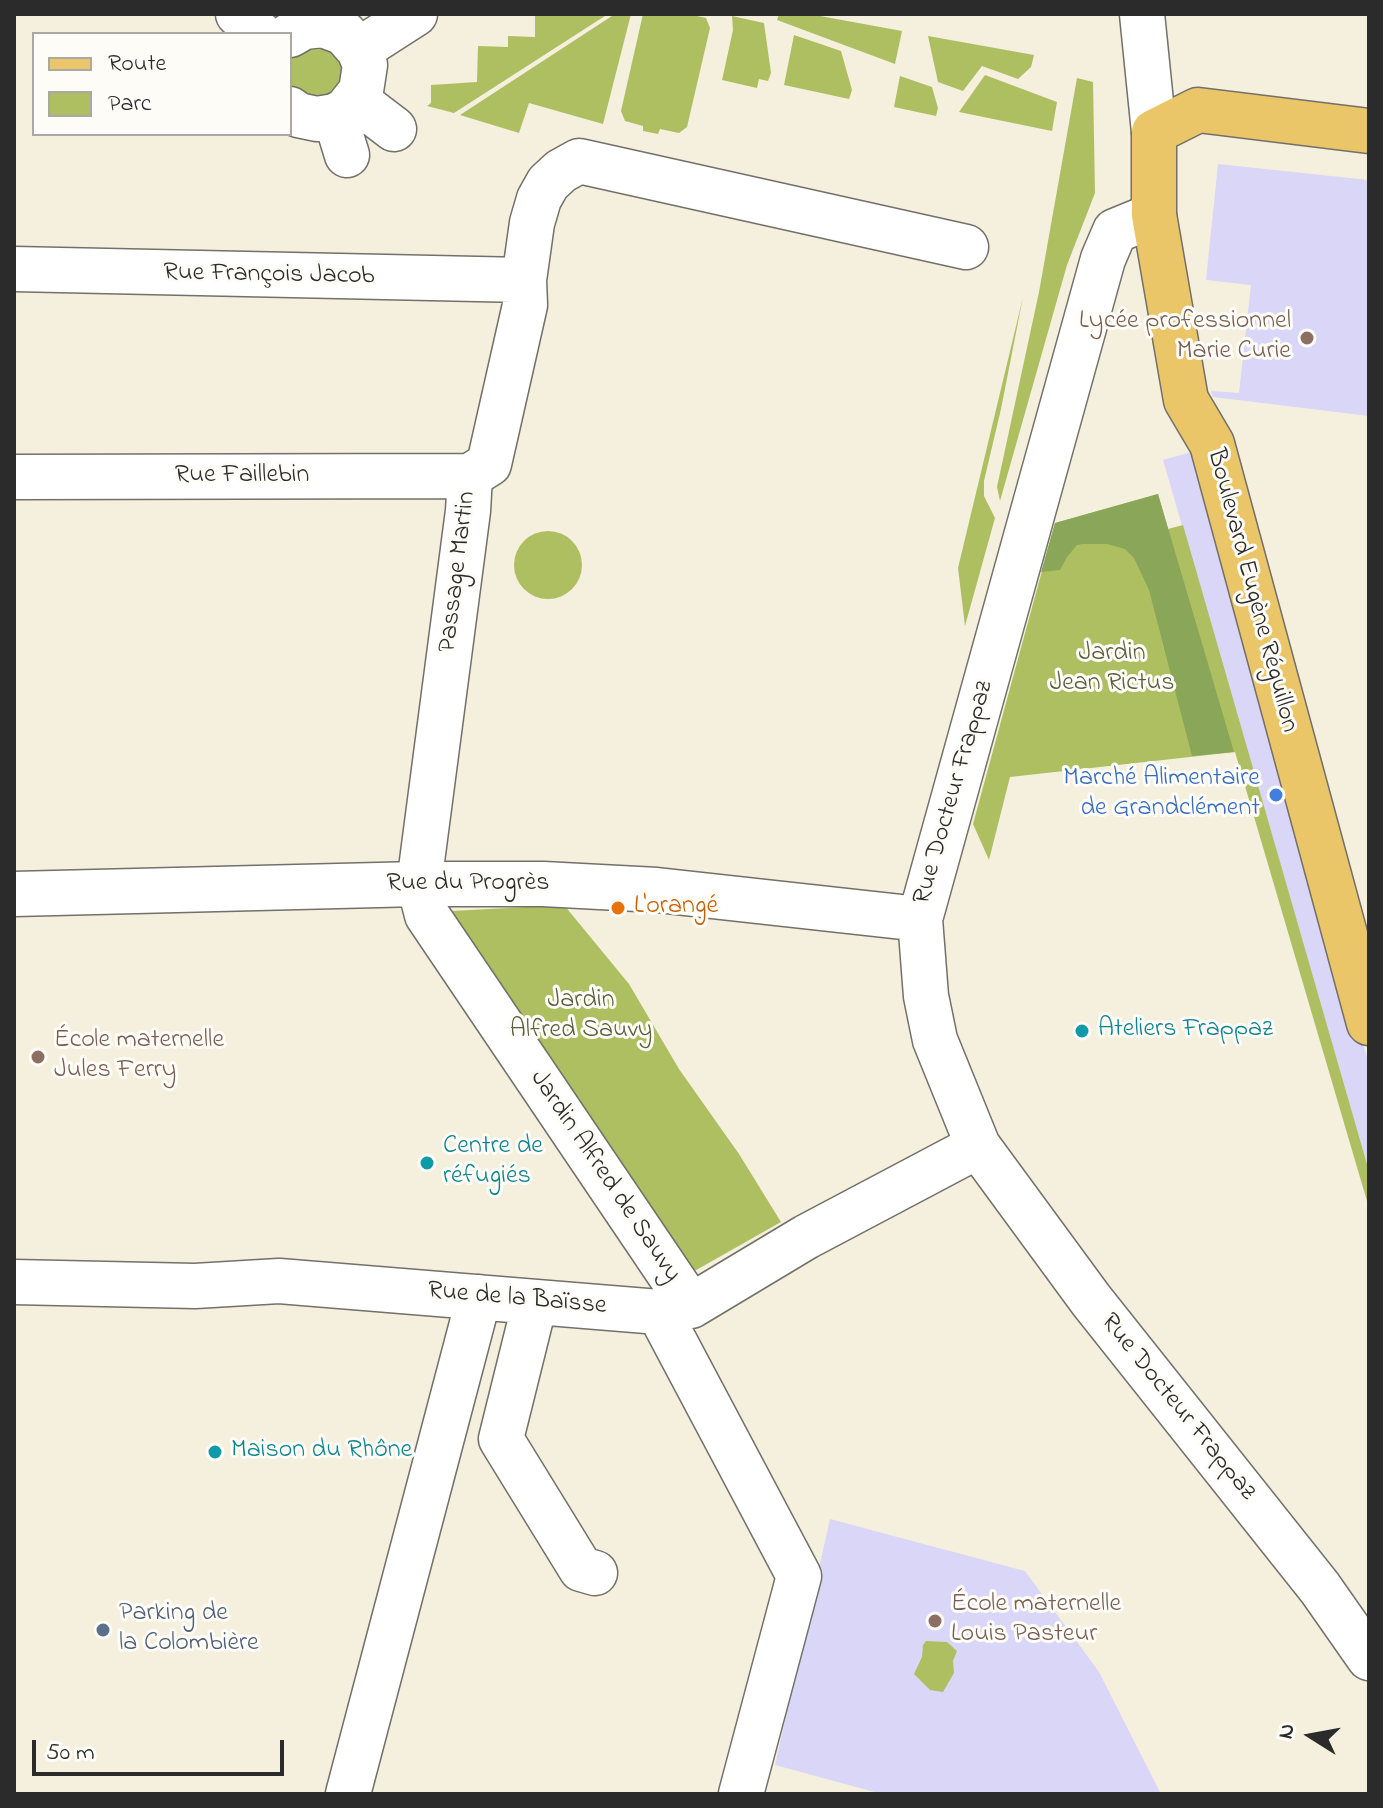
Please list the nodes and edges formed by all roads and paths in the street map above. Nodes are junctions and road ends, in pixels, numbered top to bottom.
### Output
1 (415, 14) edge
2 (1142, 14) edge
3 (277, 26) edge
4 (337, 106) edge
5 (394, 129) dead end
6 (1369, 131) edge
7 (1154, 132) junction
8 (1154, 215) junction
9 (966, 247) dead end
10 (14, 269) edge
11 (524, 280) junction
12 (470, 476) junction
13 (14, 477) edge
14 (419, 884) junction
15 (14, 894) edge
16 (920, 919) junction
17 (1369, 1023) edge
18 (978, 1146) junction
19 (14, 1282) edge
20 (479, 1297) junction
21 (535, 1302) junction
22 (675, 1309) junction
23 (595, 1573) dead end
24 (1369, 1658) edge
25 (348, 1794) edge
26 (741, 1794) edge

1 - 4 street
2 - 7 street, Boulevard Eugène Réguillon
3 - 4 street
4 - 5 street
6 - 7 main road
7 - 8 main road, Boulevard Eugène Réguillon
8 - 16 street, Rue Docteur Frappaz
8 - 17 main road, Boulevard Eugène Réguillon
9 - 11 street, Passage Martin
10 - 11 street, Rue François Jacob
11 - 12 street, Passage Martin
12 - 13 street, Rue Faillebin
12 - 14 street, Passage Martin
14 - 15 street, Rue du Progrès
14 - 16 street, Rue du Progrès
14 - 22 street, Jardin Alfred de Sauvy
16 - 18 street, Rue Docteur Frappaz
18 - 22 street
18 - 24 street, Rue Docteur Frappaz
19 - 20 street, Rue de la Baïsse
20 - 21 street, Rue de la Baïsse
20 - 25 street
21 - 22 street, Rue de la Baïsse
21 - 23 street
22 - 26 street, Jardin Alfred de Sauvy

